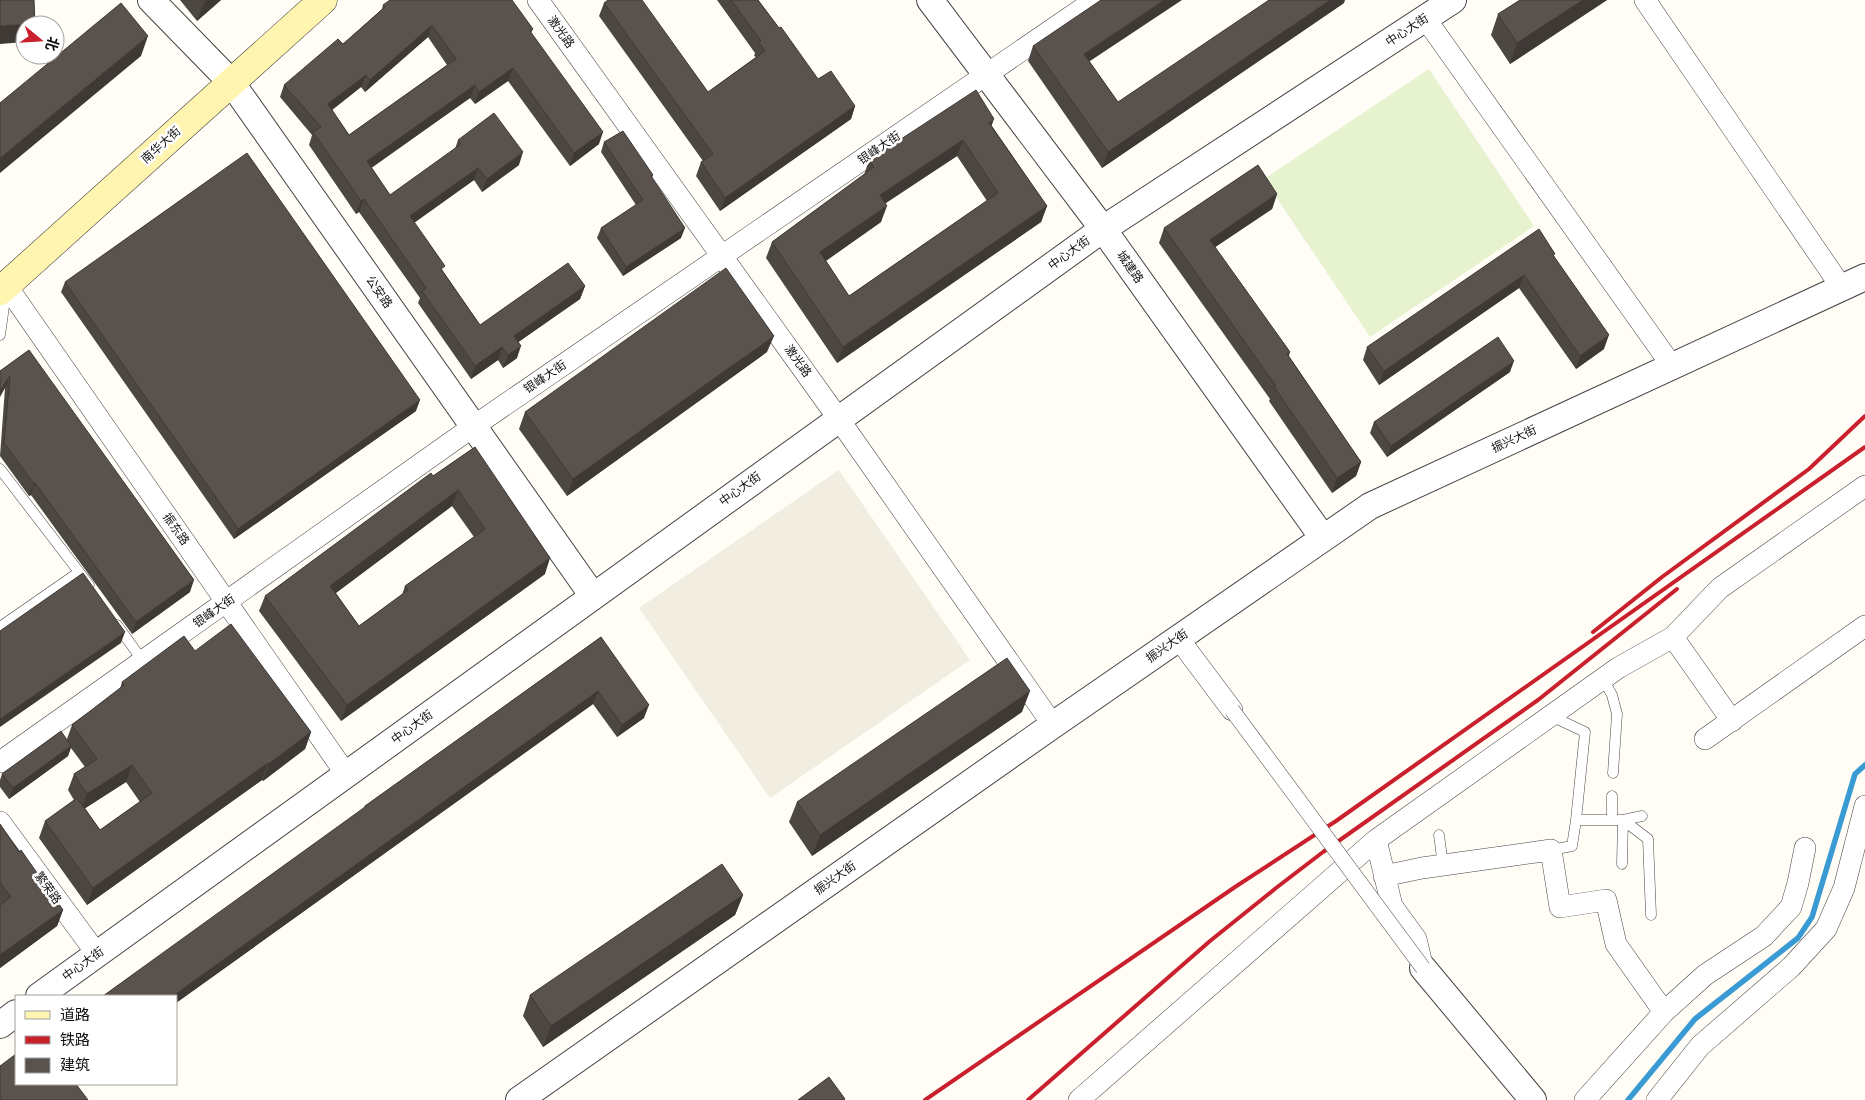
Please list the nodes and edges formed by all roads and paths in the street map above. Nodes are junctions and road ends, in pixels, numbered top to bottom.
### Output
1 (151, 0) edge
2 (323, 0) edge
3 (538, 0) edge
4 (930, 0) edge
5 (1095, 0) edge
6 (1453, 0) edge
7 (1645, 0) edge
8 (1425, 18) junction
9 (986, 74) junction
10 (231, 82) junction
11 (1102, 229) junction
12 (722, 256) junction
13 (1865, 277) edge
14 (3, 288) edge
15 (1842, 288) junction
16 (0, 335) edge
17 (1672, 366) junction
18 (838, 418) junction
19 (474, 426) junction
20 (0, 469) edge
21 (1865, 486) edge
22 (1323, 538) junction
23 (79, 572) junction
24 (97, 596) edge
25 (593, 596) junction
26 (226, 602) junction
27 (108, 612) edge
28 (1865, 626) edge
29 (0, 627) edge
30 (1673, 637) junction
31 (1178, 638) junction
32 (143, 661) junction
33 (1603, 679) junction
34 (1232, 710) joint
35 (1551, 716) junction
36 (1732, 720) junction
37 (1053, 725) junction
38 (1706, 739) dead end
39 (0, 762) edge
40 (1613, 773) dead end
41 (346, 774) junction
42 (1612, 796) dead end
43 (1865, 806) edge
44 (1642, 816) dead end
45 (1576, 820) junction
46 (1612, 820) junction
47 (1624, 820) junction
48 (0, 822) edge
49 (1439, 835) dead end
50 (1376, 840) junction
51 (1805, 848) dead end
52 (1552, 850) junction
53 (1622, 864) dead end
54 (1443, 865) junction
55 (1384, 876) junction
56 (1651, 916) dead end
57 (97, 954) junction
58 (1423, 968) junction
59 (40, 995) edge
60 (1664, 1012) junction
61 (15, 1014) edge
62 (0, 1025) edge
63 (519, 1100) edge
64 (1079, 1100) edge
65 (1533, 1100) edge
66 (1585, 1100) edge
67 (1657, 1100) edge

1 - 10 street, 公安路
2 - 10 main road, 南华大街
3 - 12 street, 激光路
4 - 9 street, 城建路
5 - 9 street, 银峰大街
6 - 8 street, 中心大街
7 - 15 street
8 - 11 street, 中心大街
8 - 17 street
9 - 11 street, 城建路
9 - 12 street, 银峰大街
10 - 14 main road, 南华大街
10 - 19 street, 公安路
11 - 18 street, 中心大街
11 - 22 street, 城建路
12 - 18 street, 激光路
12 - 19 street, 银峰大街
13 - 15 street, 振兴大街
14 - 16 lane
14 - 26 street, 振东路
15 - 17 street, 振兴大街
17 - 22 street, 振兴大街
18 - 25 street, 中心大街
18 - 37 street, 激光路
19 - 25 street, 公安路
19 - 26 street, 银峰大街
20 - 23 lane
21 - 30 street
22 - 31 street, 振兴大街
23 - 24 lane
23 - 29 lane
25 - 41 street, 中心大街
26 - 32 street, 银峰大街
26 - 41 street, 振东路
27 - 32 lane
28 - 36 street
30 - 33 street
30 - 36 street
31 - 34 street
31 - 37 street, 振兴大街
32 - 39 street, 银峰大街
33 - 35 street
33 - 40 lane
34 - 58 street, bridge
35 - 45 lane
35 - 50 street
36 - 38 street
37 - 63 street, 振兴大街
41 - 57 street, 中心大街
42 - 46 lane
43 - 67 street
44 - 47 lane
45 - 46 lane
45 - 52 lane
46 - 47 lane
47 - 53 lane
47 - 56 lane
48 - 57 street, 繁荣路
49 - 54 lane
50 - 55 street
50 - 64 street
51 - 60 street
52 - 54 street
52 - 60 street
54 - 55 street
55 - 58 street
57 - 59 street, 中心大街
58 - 65 street
60 - 66 street
61 - 62 street

